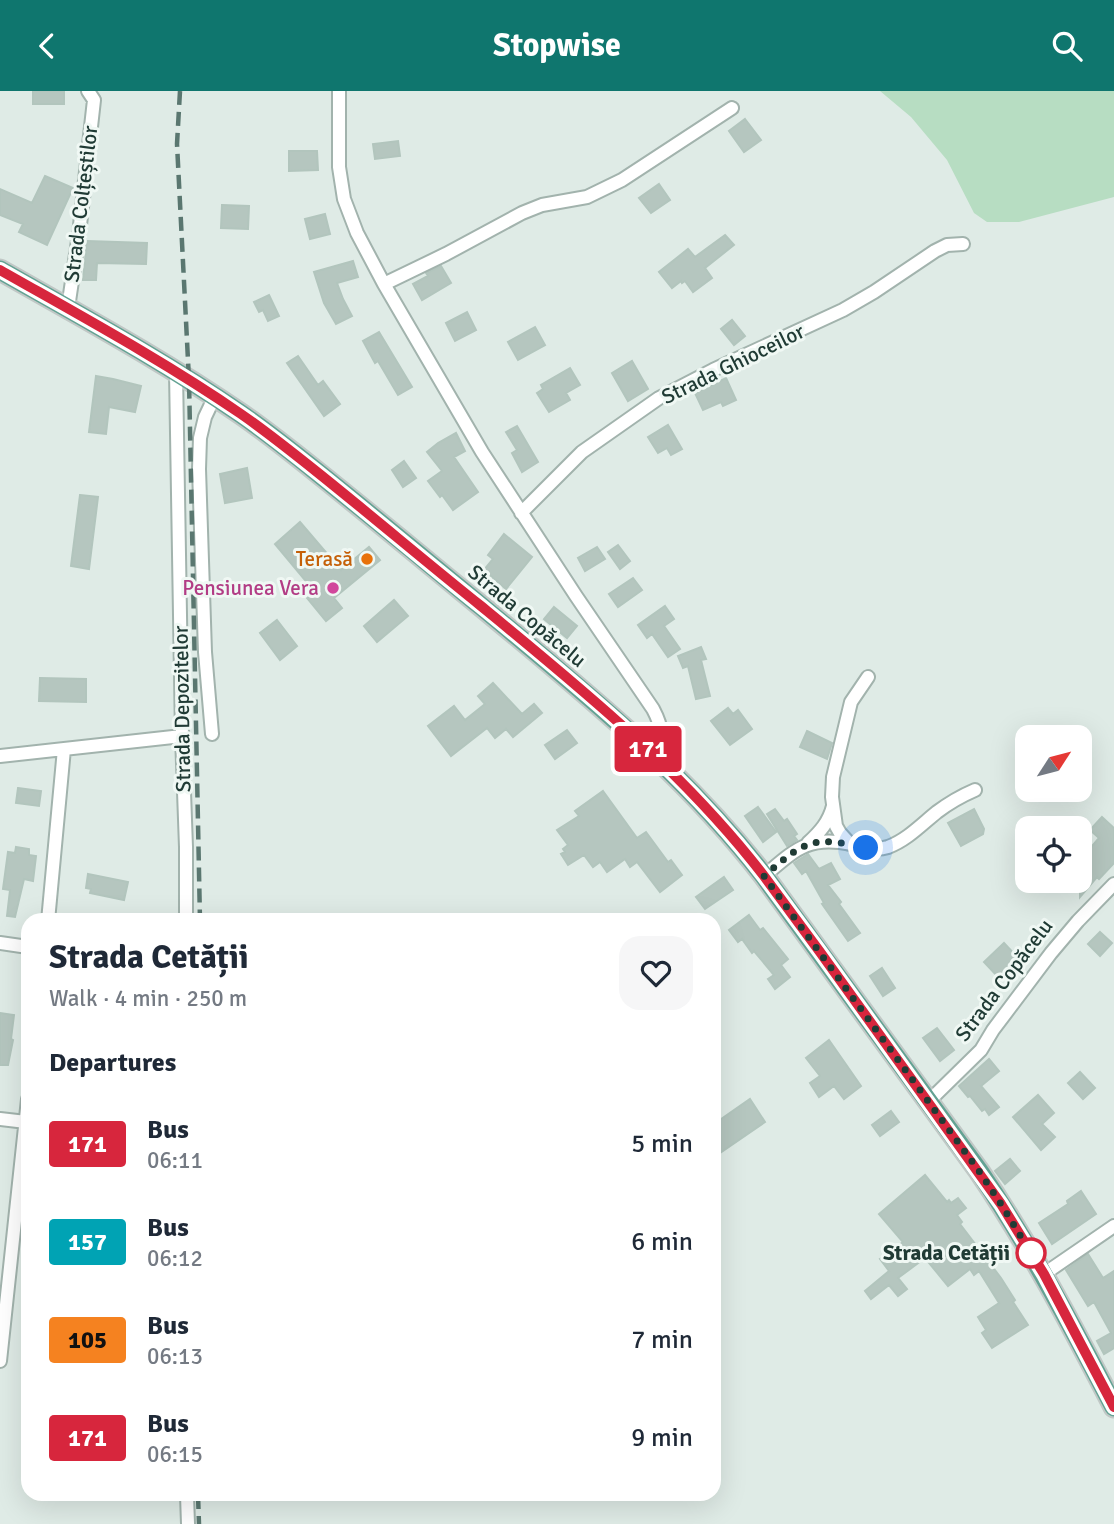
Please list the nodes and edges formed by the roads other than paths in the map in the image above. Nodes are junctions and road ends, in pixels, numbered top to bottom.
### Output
1 (340, 91) edge
2 (93, 94) edge
3 (732, 108) dead end
4 (964, 244) dead end
5 (0, 270) edge
6 (384, 284) junction
7 (68, 308) junction
8 (176, 372) junction
9 (215, 396) junction
10 (521, 513) junction
11 (868, 677) dead end
12 (212, 734) dead end
13 (182, 736) junction
14 (64, 749) junction
15 (654, 754) junction
16 (0, 756) edge
17 (975, 790) dead end
18 (833, 806) junction
19 (806, 844) junction
20 (850, 844) junction
21 (764, 876) junction
22 (1114, 884) edge
23 (49, 913) edge
24 (186, 913) edge
25 (0, 943) edge
26 (21, 946) edge
27 (928, 1102) junction
28 (0, 1119) edge
29 (21, 1121) edge
30 (21, 1162) edge
31 (1114, 1226) edge
32 (1044, 1274) junction
33 (4, 1297) edge
34 (0, 1361) edge
35 (1114, 1407) edge
36 (187, 1501) edge
37 (187, 1524) edge

1 - 6 street
2 - 7 street, Strada Colțeștilor
3 - 6 street
4 - 10 street, Strada Ghioceilor
5 - 7 main road, Strada Copăcelu
6 - 10 street
7 - 8 main road, Strada Copăcelu
8 - 9 main road, Strada Copăcelu
8 - 13 street, Strada Depozitelor
9 - 12 street
9 - 15 main road, Strada Copăcelu
10 - 15 street
11 - 18 street
13 - 14 street
13 - 24 street, Strada Depozitelor
14 - 16 street
14 - 23 street
15 - 21 main road, Strada Copăcelu
17 - 20 street
18 - 19 street
18 - 20 street
19 - 20 street
19 - 21 street
21 - 27 main road, Strada Copăcelu
22 - 27 street, Strada Copăcelu
25 - 26 street
27 - 32 main road, Strada Copăcelu
28 - 29 street
30 - 33 street
31 - 32 street
32 - 35 main road, Strada Copăcelu
33 - 34 street
36 - 37 street

